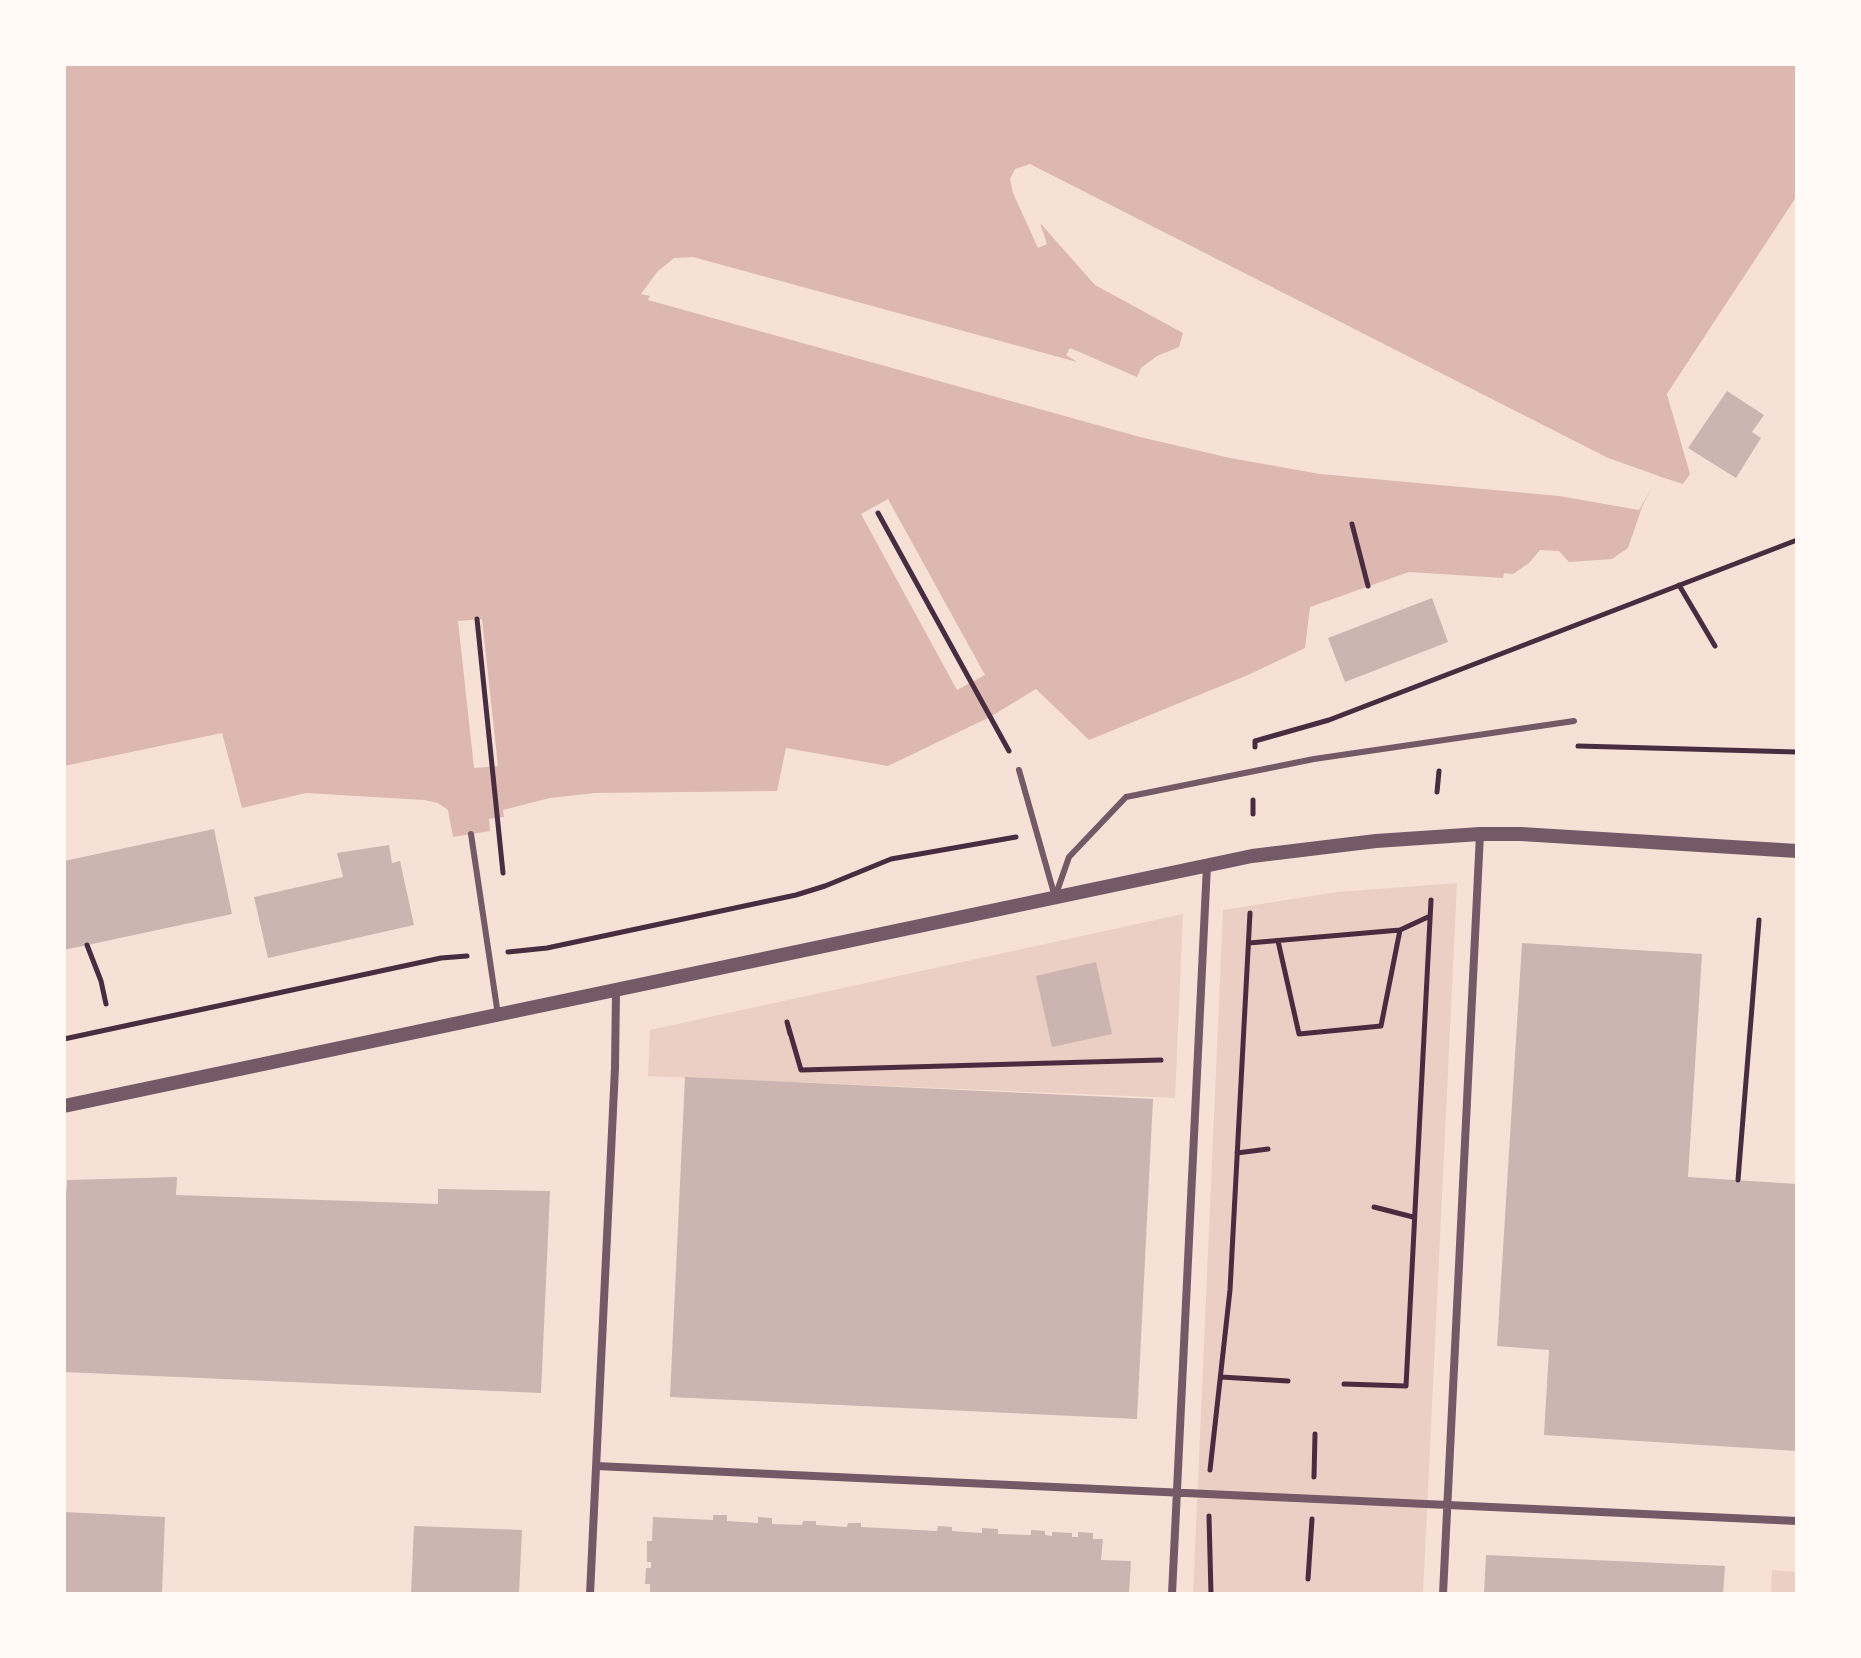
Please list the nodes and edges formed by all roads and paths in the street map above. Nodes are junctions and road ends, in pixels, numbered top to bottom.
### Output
1 (878, 513) dead end
2 (1352, 524) dead end
3 (1797, 540) edge
4 (1679, 585) junction
5 (1368, 586) dead end
6 (477, 619) dead end
7 (1715, 646) dead end
8 (1574, 721) dead end
9 (1255, 741) dead end
10 (1569, 746) dead end
11 (1797, 752) edge
12 (1019, 770) joint
13 (1439, 771) dead end
14 (1437, 792) dead end
15 (1253, 800) dead end
16 (1253, 814) dead end
17 (471, 834) dead end
18 (1480, 834) junction
19 (986, 842) dead end
20 (1797, 851) edge
21 (1207, 865) junction
22 (504, 879) dead end
23 (1055, 897) junction
24 (1431, 900) dead end
25 (1250, 913) dead end
26 (1428, 917) junction
27 (1759, 920) dead end
28 (1400, 930) junction
29 (1278, 941) junction
30 (1249, 943) junction
31 (87, 945) dead end
32 (534, 949) dead end
33 (441, 958) dead end
34 (616, 991) junction
35 (106, 1004) dead end
36 (498, 1015) junction
37 (790, 1034) dead end
38 (64, 1039) edge
39 (1161, 1060) dead end
40 (64, 1106) edge
41 (1268, 1149) dead end
42 (1237, 1153) junction
43 (1738, 1180) dead end
44 (1374, 1207) dead end
45 (1413, 1217) junction
46 (1221, 1377) junction
47 (1288, 1381) dead end
48 (1344, 1384) dead end
49 (1315, 1434) dead end
50 (1211, 1456) dead end
51 (596, 1466) junction
52 (1177, 1492) junction
53 (1313, 1499) junction
54 (1448, 1505) junction
55 (1797, 1521) edge
56 (1209, 1529) dead end
57 (1310, 1553) dead end
58 (1308, 1579) dead end
59 (590, 1594) edge
60 (1172, 1594) edge
61 (1211, 1594) edge
62 (1443, 1594) edge

1 - 12 path
2 - 5 path
3 - 4 path
4 - 7 path
4 - 9 path
6 - 22 path
8 - 23 lane
10 - 11 path
12 - 23 lane
13 - 14 path
15 - 16 path
17 - 36 lane
18 - 20 street
18 - 21 street
18 - 54 street
19 - 32 path
21 - 23 street
21 - 52 street
23 - 34 street
24 - 26 path
25 - 30 path
26 - 28 path
26 - 45 path
27 - 43 path
28 - 29 path
28 - 29 path
29 - 30 path
30 - 42 path
31 - 35 path
33 - 38 path
34 - 36 street
34 - 51 street
36 - 40 street
37 - 39 path
41 - 42 path
42 - 46 path
44 - 45 path
45 - 48 path
46 - 47 path
46 - 50 path
49 - 53 path
51 - 52 street
51 - 59 street
52 - 53 street
52 - 60 street
53 - 54 street
54 - 55 street
54 - 62 street
56 - 61 path
57 - 58 path

